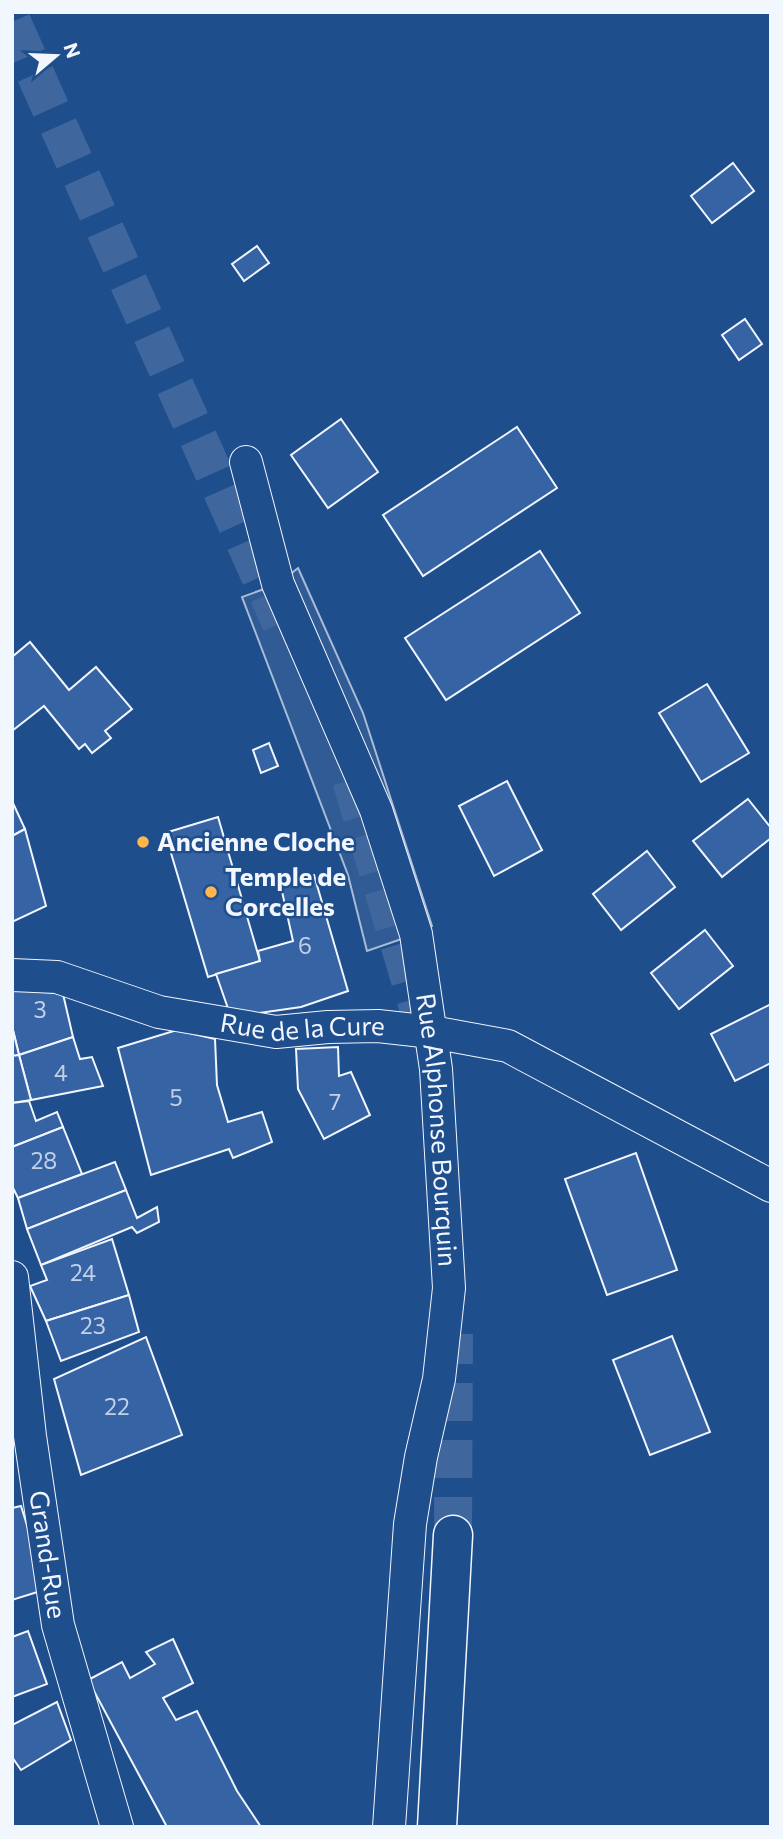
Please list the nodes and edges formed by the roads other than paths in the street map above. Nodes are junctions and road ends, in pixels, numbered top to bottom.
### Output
1 (246, 462) dead end
2 (12, 975) edge
3 (432, 1032) junction
4 (771, 1186) edge
5 (12, 1277) edge
6 (453, 1535) tunnel mouth
7 (117, 1827) edge
8 (389, 1827) edge
9 (437, 1827) edge

1 - 3 street, Rue Alphonse Bourquin
2 - 3 street, Rue de la Cure
3 - 4 street, Rue de la Cure
3 - 8 street, Rue Alphonse Bourquin
5 - 7 street, Grand-Rue
6 - 9 main road

